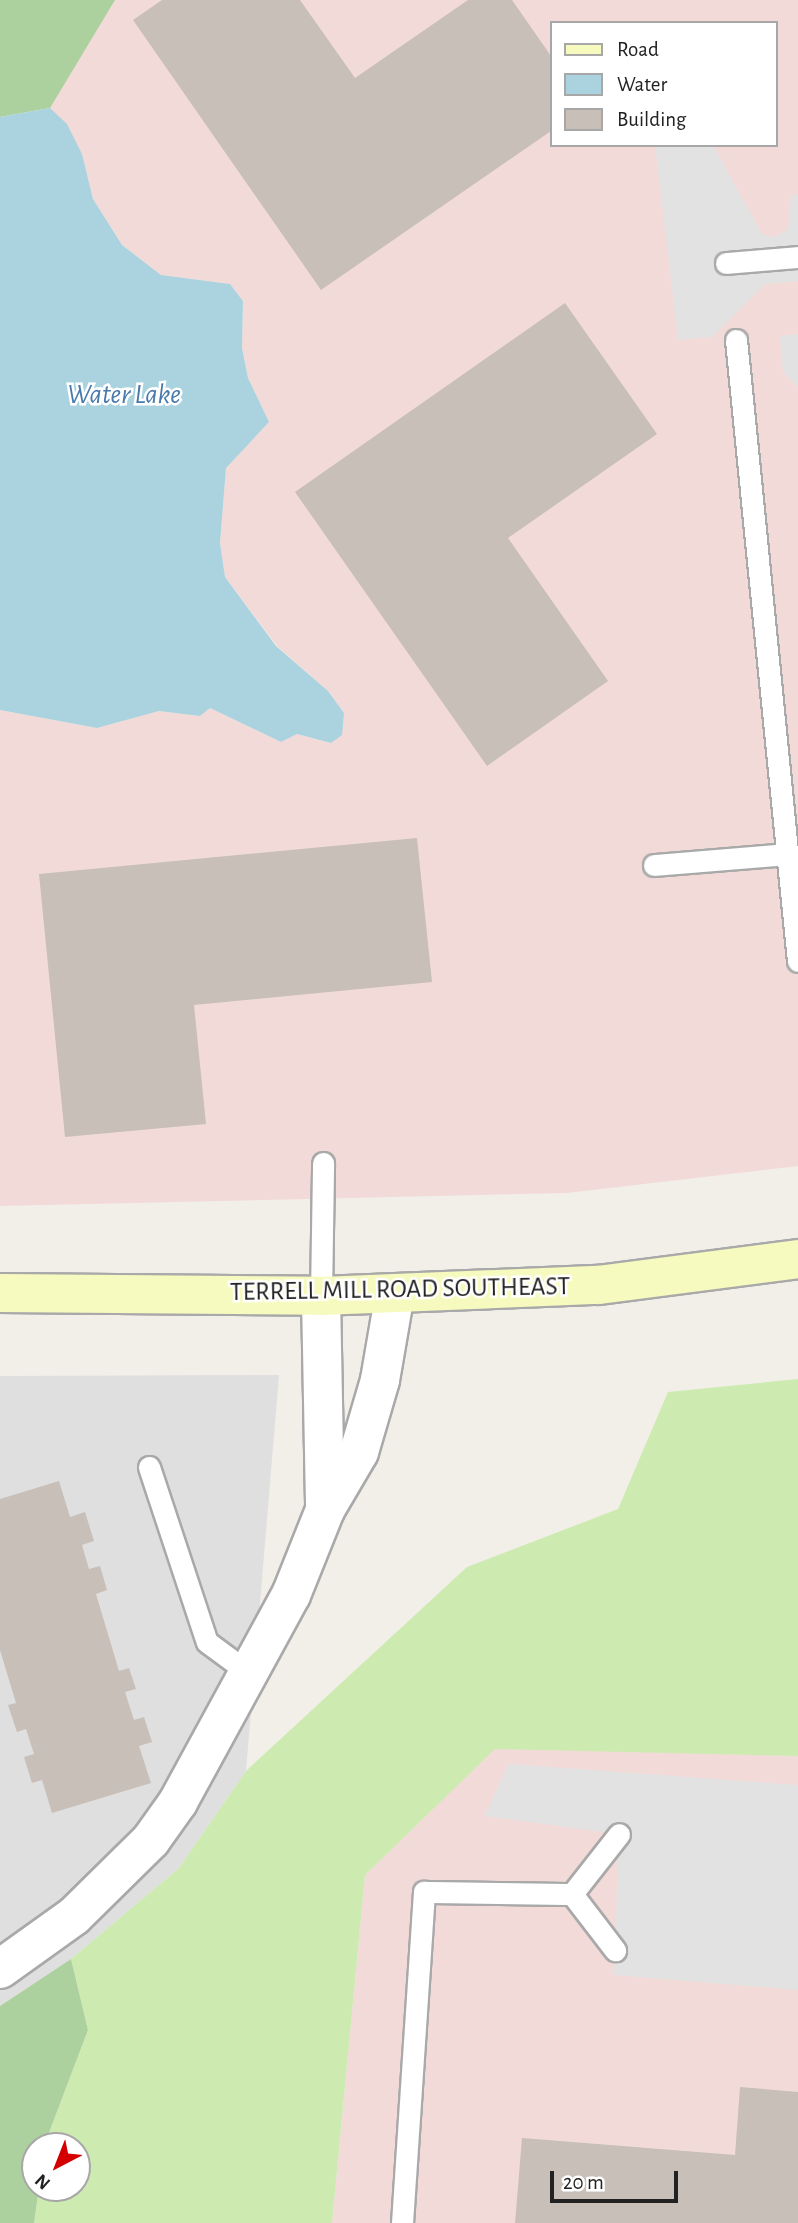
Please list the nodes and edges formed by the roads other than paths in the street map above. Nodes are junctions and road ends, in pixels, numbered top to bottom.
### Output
1 (798, 257) edge
2 (726, 263) dead end
3 (736, 340) dead end
4 (787, 853) junction
5 (654, 865) dead end
6 (794, 883) edge
7 (798, 961) edge
8 (323, 1163) dead end
9 (798, 1259) edge
10 (0, 1293) edge
11 (394, 1293) junction
12 (321, 1296) junction
13 (149, 1467) dead end
14 (325, 1510) junction
15 (249, 1673) junction
16 (619, 1834) dead end
17 (572, 1894) junction
18 (615, 1950) dead end
19 (0, 1969) edge
20 (402, 2223) edge

1 - 2 lane
3 - 4 lane
4 - 5 lane
4 - 6 lane
6 - 7 lane
8 - 12 lane
9 - 11 main road, TERRELL MILL ROAD SOUTHEAST
10 - 12 main road, TERRELL MILL ROAD SOUTHEAST
11 - 12 main road, TERRELL MILL ROAD SOUTHEAST
11 - 14 street
12 - 14 street
13 - 15 lane
14 - 15 street
15 - 19 street
16 - 17 lane
17 - 18 lane
17 - 20 lane

